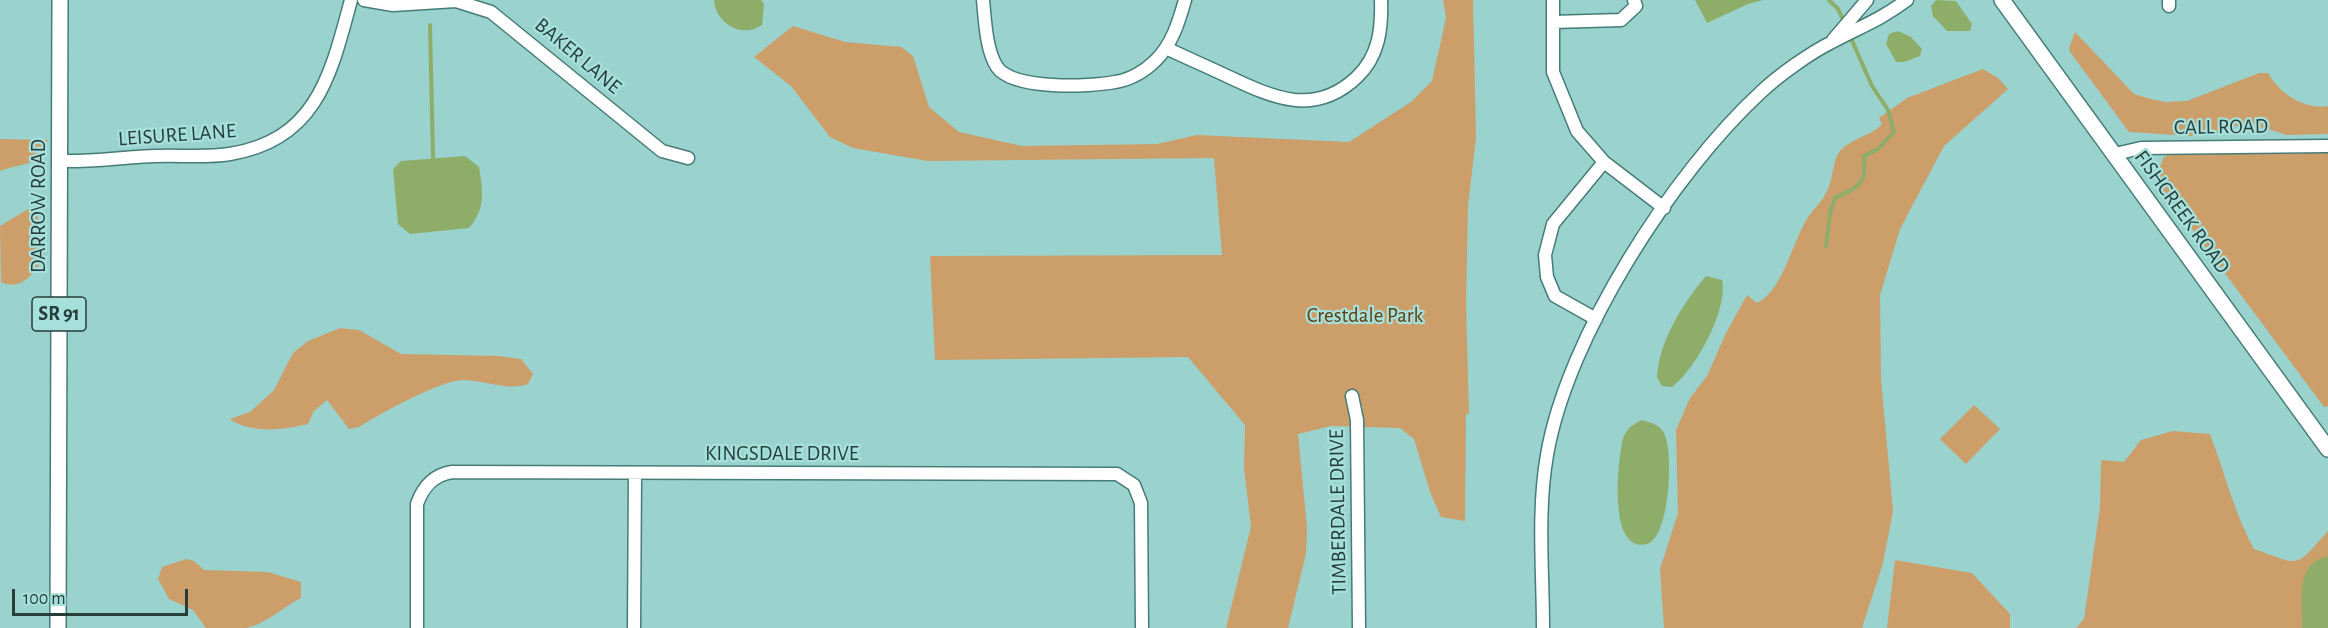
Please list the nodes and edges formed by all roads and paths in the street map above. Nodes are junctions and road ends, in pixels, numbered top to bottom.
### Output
1 (60, 0) edge
2 (351, 0) edge
3 (364, 0) edge
4 (983, 0) edge
5 (1185, 0) edge
6 (1381, 0) edge
7 (1553, 0) edge
8 (1634, 0) edge
9 (1868, 0) edge
10 (1907, 0) edge
11 (2002, 0) edge
12 (1553, 22) junction
13 (1837, 37) junction
14 (1166, 48) junction
15 (2328, 146) edge
16 (2115, 154) junction
17 (688, 158) dead end
18 (60, 161) junction
19 (1604, 162) junction
20 (1664, 208) junction
21 (1596, 319) junction
22 (1352, 396) dead end
23 (2328, 449) edge
24 (635, 473) junction
25 (58, 628) edge
26 (417, 628) edge
27 (634, 628) edge
28 (1142, 628) edge
29 (1359, 628) edge
30 (1543, 628) edge

1 - 18 main road, DARROW ROAD / SR 91
2 - 18 street, LEISURE LANE
3 - 17 street, BAKER LANE
4 - 14 street
5 - 14 street
6 - 14 street
7 - 12 street
8 - 12 street
9 - 13 street
10 - 13 street
11 - 16 main road, FISHCREEK ROAD
12 - 19 street
13 - 20 street
15 - 16 street, CALL ROAD
16 - 23 main road, FISHCREEK ROAD
18 - 25 main road, DARROW ROAD / SR 91
19 - 20 street
19 - 21 street
20 - 21 street
21 - 30 street
22 - 29 street, TIMBERDALE DRIVE
24 - 26 street, KINGSDALE DRIVE
24 - 27 street
24 - 28 street, KINGSDALE DRIVE

